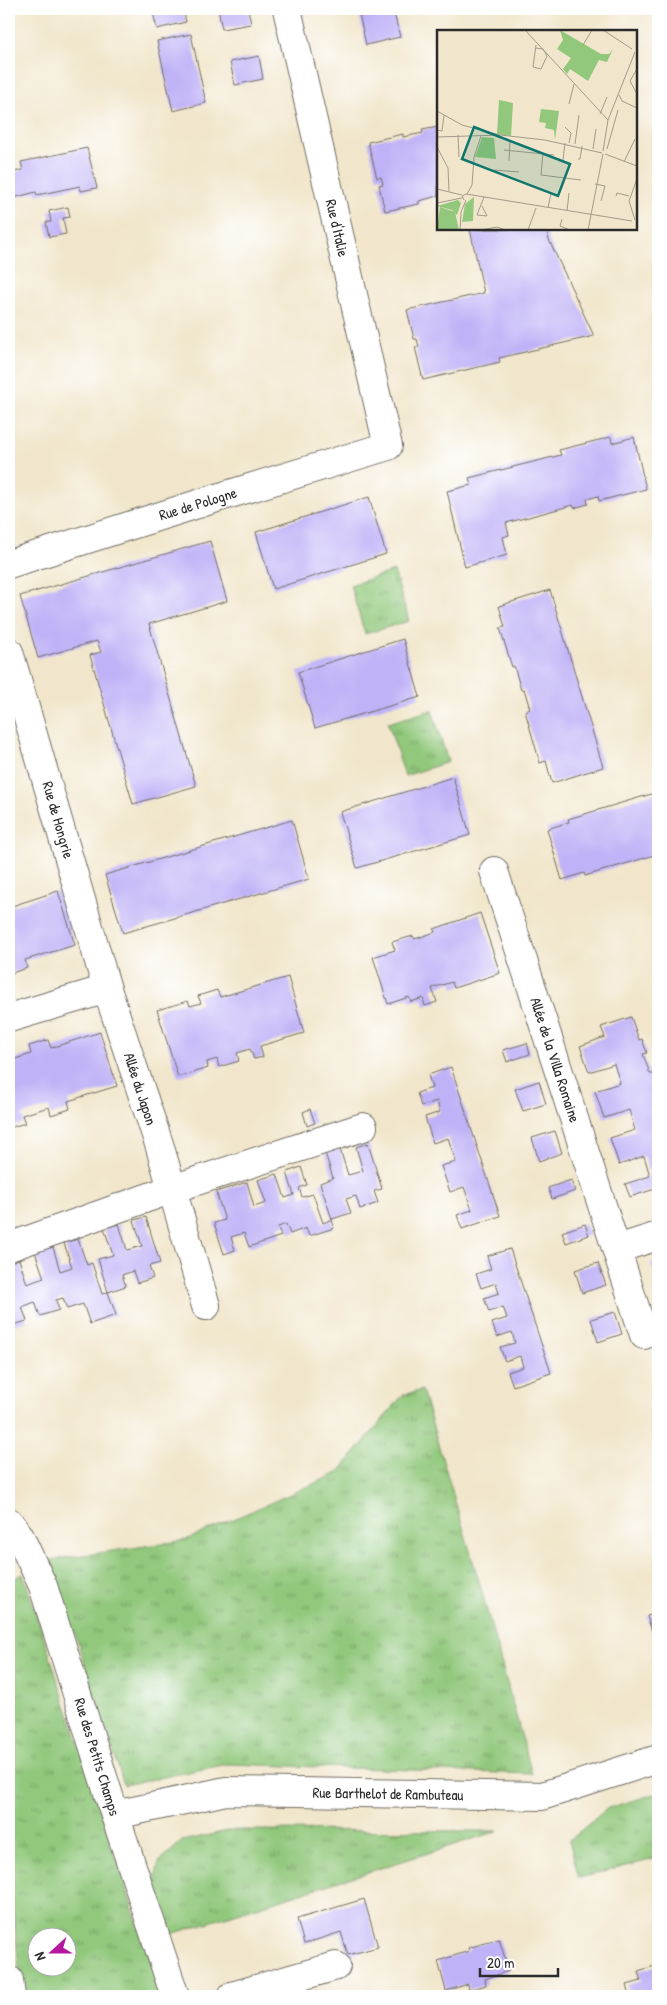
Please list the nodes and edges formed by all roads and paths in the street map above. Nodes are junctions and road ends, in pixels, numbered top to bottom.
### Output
1 (287, 9) edge
2 (388, 446) joint
3 (9, 564) edge
4 (9, 652) edge
5 (494, 871) dead end
6 (107, 989) junction
7 (9, 1018) edge
8 (363, 1127) dead end
9 (172, 1189) junction
10 (658, 1236) edge
11 (9, 1247) edge
12 (617, 1249) junction
13 (206, 1306) dead end
14 (644, 1335) dead end
15 (9, 1522) edge
16 (658, 1759) edge
17 (115, 1814) junction
18 (336, 1966) dead end
19 (9, 1980) edge
20 (11, 1996) edge
21 (175, 1996) edge
22 (232, 1996) edge

1 - 2 street, Rue d'Italie
2 - 3 street, Rue de Pologne
4 - 6 street, Rue de Hongrie
5 - 12 street, Allée de la Villa Romaine
6 - 7 street
6 - 9 street, Allée du Japon
8 - 9 street
9 - 11 street
9 - 13 street, Allée du Japon
10 - 12 street
12 - 14 street, Allée de la Villa Romaine
15 - 17 street, Rue des Petits Champs
16 - 17 street, Rue Barthelot de Rambuteau
17 - 21 street, Rue des Petits Champs
18 - 22 street
19 - 20 street

